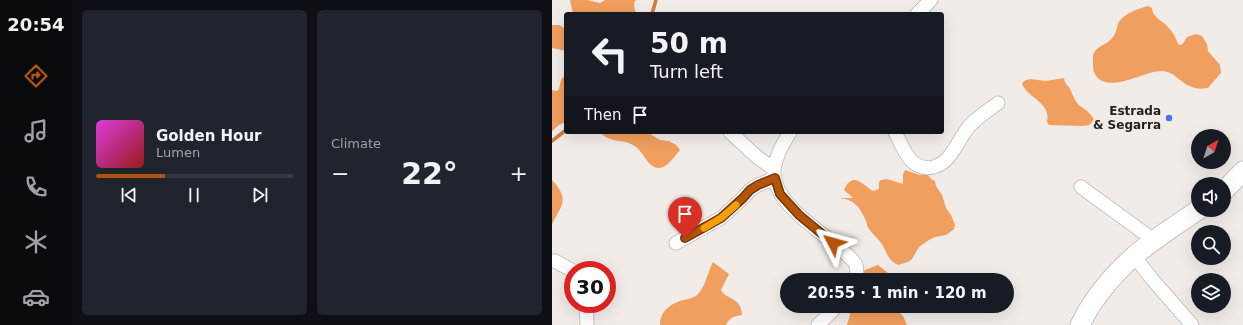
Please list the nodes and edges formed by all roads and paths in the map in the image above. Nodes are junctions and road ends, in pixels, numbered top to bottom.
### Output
1 (931, 0) edge
2 (919, 12) edge
3 (998, 103) dead end
4 (732, 134) edge
5 (789, 134) edge
6 (896, 134) edge
7 (1243, 171) edge
8 (774, 173) junction
9 (1231, 184) edge
10 (1081, 187) dead end
11 (1191, 215) edge
12 (1155, 241) junction
13 (676, 244) dead end
14 (1134, 256) junction
15 (552, 261) edge
16 (564, 266) edge
17 (856, 273) edge
18 (586, 313) edge
19 (830, 313) edge
20 (587, 325) edge
21 (818, 325) edge
22 (1080, 325) edge
23 (1192, 325) edge

1 - 2 street
3 - 6 street
4 - 8 street
5 - 8 street
7 - 9 street
8 - 13 street
8 - 17 street
10 - 12 street
11 - 12 street
12 - 14 street
14 - 22 street
14 - 23 street
15 - 16 street
18 - 20 street
19 - 21 street

